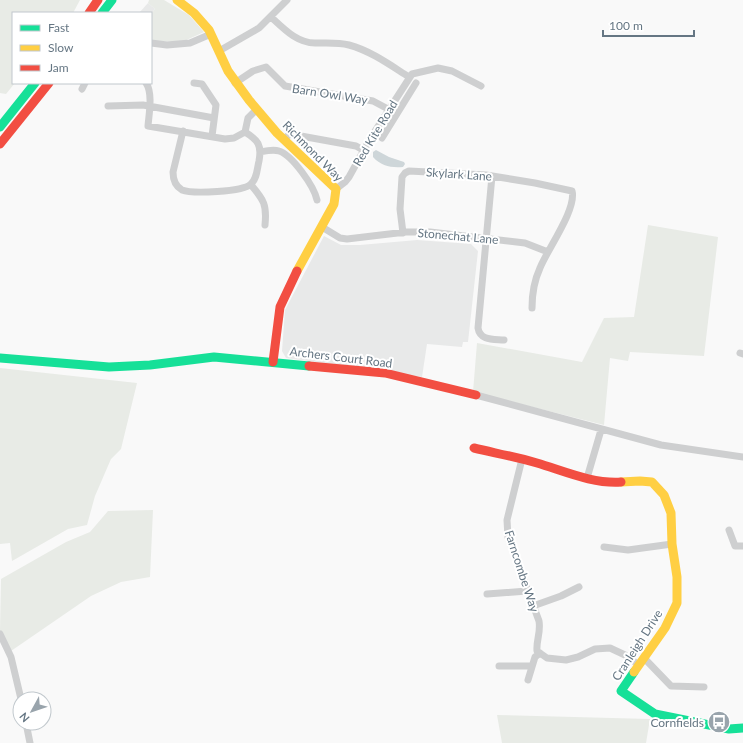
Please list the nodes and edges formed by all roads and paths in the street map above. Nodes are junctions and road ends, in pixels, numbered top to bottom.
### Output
1 (98, 0) edge
2 (112, 0) edge
3 (177, 0) edge
4 (287, 0) edge
5 (90, 12) edge
6 (103, 12) edge
7 (271, 17) junction
8 (212, 34) junction
9 (152, 43) edge
10 (219, 51) junction
11 (411, 76) junction
12 (194, 83) dead end
13 (236, 83) junction
14 (416, 83) dead end
15 (35, 84) edge
16 (48, 84) edge
17 (146, 84) edge
18 (481, 86) dead end
19 (400, 91) junction
20 (408, 96) junction
21 (108, 106) dead end
22 (150, 107) junction
23 (257, 109) junction
24 (388, 110) junction
25 (214, 118) junction
26 (379, 124) junction
27 (0, 127) edge
28 (388, 129) junction
29 (183, 131) junction
30 (245, 132) junction
31 (212, 136) junction
32 (382, 138) dead end
33 (284, 139) junction
34 (0, 144) edge
35 (363, 150) junction
36 (260, 152) junction
37 (492, 176) junction
38 (250, 185) junction
39 (336, 189) junction
40 (316, 200) dead end
41 (265, 226) dead end
42 (322, 227) junction
43 (403, 232) junction
44 (486, 239) junction
45 (548, 252) junction
46 (532, 308) dead end
47 (504, 340) dead end
48 (0, 358) edge
49 (274, 362) junction
50 (476, 395) joint
51 (601, 430) junction
52 (474, 448) dead end
53 (743, 457) edge
54 (522, 459) junction
55 (587, 478) junction
56 (729, 530) dead end
57 (672, 544) junction
58 (743, 546) edge
59 (604, 547) dead end
60 (579, 587) dead end
61 (528, 591) junction
62 (487, 594) dead end
63 (533, 606) junction
64 (0, 634) edge
65 (540, 653) junction
66 (641, 661) junction
67 (499, 666) dead end
68 (532, 666) junction
69 (528, 680) dead end
70 (704, 687) dead end
71 (19, 691) edge
72 (743, 728) edge
73 (28, 731) edge
74 (30, 743) edge

1 - 5 main road
2 - 6 main road
3 - 8 main road, Richmond Way
4 - 7 street
7 - 10 street
7 - 11 street
8 - 9 street
8 - 10 main road, Richmond Way
10 - 13 main road, Richmond Way
11 - 18 street
11 - 19 street, Red Kite Road
12 - 25 street
13 - 23 main road, Richmond Way
13 - 24 street, Barn Owl Way
14 - 20 street
15 - 27 main road
16 - 34 main road
17 - 22 street
19 - 20 street
19 - 24 street, Red Kite Road
20 - 28 street
21 - 22 street
22 - 25 street
22 - 29 street
23 - 30 street
23 - 33 main road, Richmond Way
24 - 26 street, Red Kite Road
25 - 31 street
26 - 28 street
26 - 35 street, Red Kite Road
28 - 32 street
29 - 31 street
29 - 38 street
30 - 31 street
30 - 36 street
33 - 35 street
33 - 39 main road, Richmond Way
35 - 39 street, Red Kite Road
36 - 38 street
36 - 40 street
37 - 43 street, Skylark Lane
37 - 44 street
37 - 45 street, Skylark Lane
38 - 41 street
39 - 42 main road, Richmond Way
42 - 43 street, Stonechat Lane
42 - 49 main road, Richmond Way
43 - 44 street, Stonechat Lane
44 - 45 street, Stonechat Lane
44 - 47 street
45 - 46 street
48 - 49 main road, Archers Court Road
49 - 50 main road, Archers Court Road
50 - 51 street, Archers Court Road
51 - 53 street, Archers Court Road
51 - 55 street
52 - 54 main road, Cranleigh Drive
54 - 55 main road, Cranleigh Drive
54 - 61 street, Farncombe Way
55 - 57 main road, Cranleigh Drive
56 - 58 street
57 - 59 street
57 - 66 main road, Cranleigh Drive
60 - 63 street
61 - 62 street
61 - 63 street, Farncombe Way
63 - 65 street, Farncombe Way
64 - 71 street
65 - 66 street
65 - 68 street
66 - 70 street
66 - 72 main road, Cranleigh Drive
67 - 68 street
68 - 69 street
73 - 74 street

